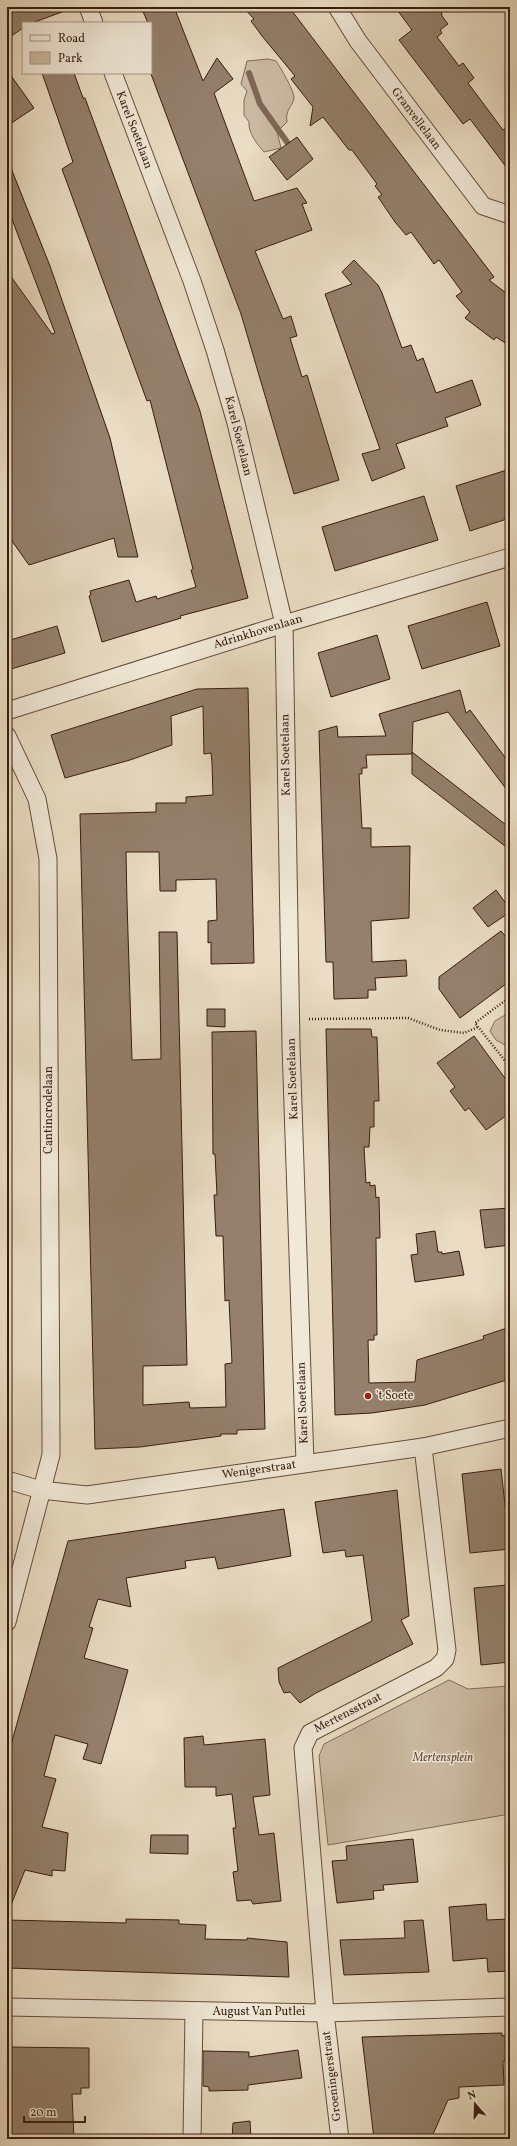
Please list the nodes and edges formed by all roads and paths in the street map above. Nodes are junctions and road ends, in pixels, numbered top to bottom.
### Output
1 (88, 7) edge
2 (337, 7) edge
3 (94, 22) edge
4 (113, 74) edge
5 (510, 215) edge
6 (508, 562) edge
7 (284, 624) junction
8 (7, 711) edge
9 (7, 736) edge
10 (510, 997) edge
11 (291, 1019) junction
12 (478, 1027) junction
13 (510, 1063) edge
14 (510, 1428) edge
15 (423, 1447) junction
16 (305, 1463) junction
17 (7, 1480) edge
18 (41, 1490) junction
19 (7, 1622) edge
20 (510, 2007) edge
21 (7, 2008) edge
22 (194, 2012) junction
23 (325, 2013) junction
24 (192, 2139) edge
25 (340, 2139) edge

1 - 3 street
2 - 5 street, Granvellelaan
4 - 7 street, Karel Soetelaan
6 - 7 street, Adrinkhovenlaan
7 - 8 street, Adrinkhovenlaan
7 - 11 street, Karel Soetelaan
9 - 18 street, Cantincrodelaan
10 - 12 path
11 - 12 path
11 - 16 street, Karel Soetelaan
12 - 13 path
14 - 15 street, Wenigerstraat
15 - 16 street, Wenigerstraat
15 - 23 street, Mertensstraat
16 - 18 street, Wenigerstraat
17 - 18 street, Wenigerstraat
18 - 19 street, Cantincrodelaan
20 - 23 street, August Van Putlei
21 - 22 street, August Van Putlei
22 - 23 street, August Van Putlei
22 - 24 street
23 - 25 street, Groeningerstraat

